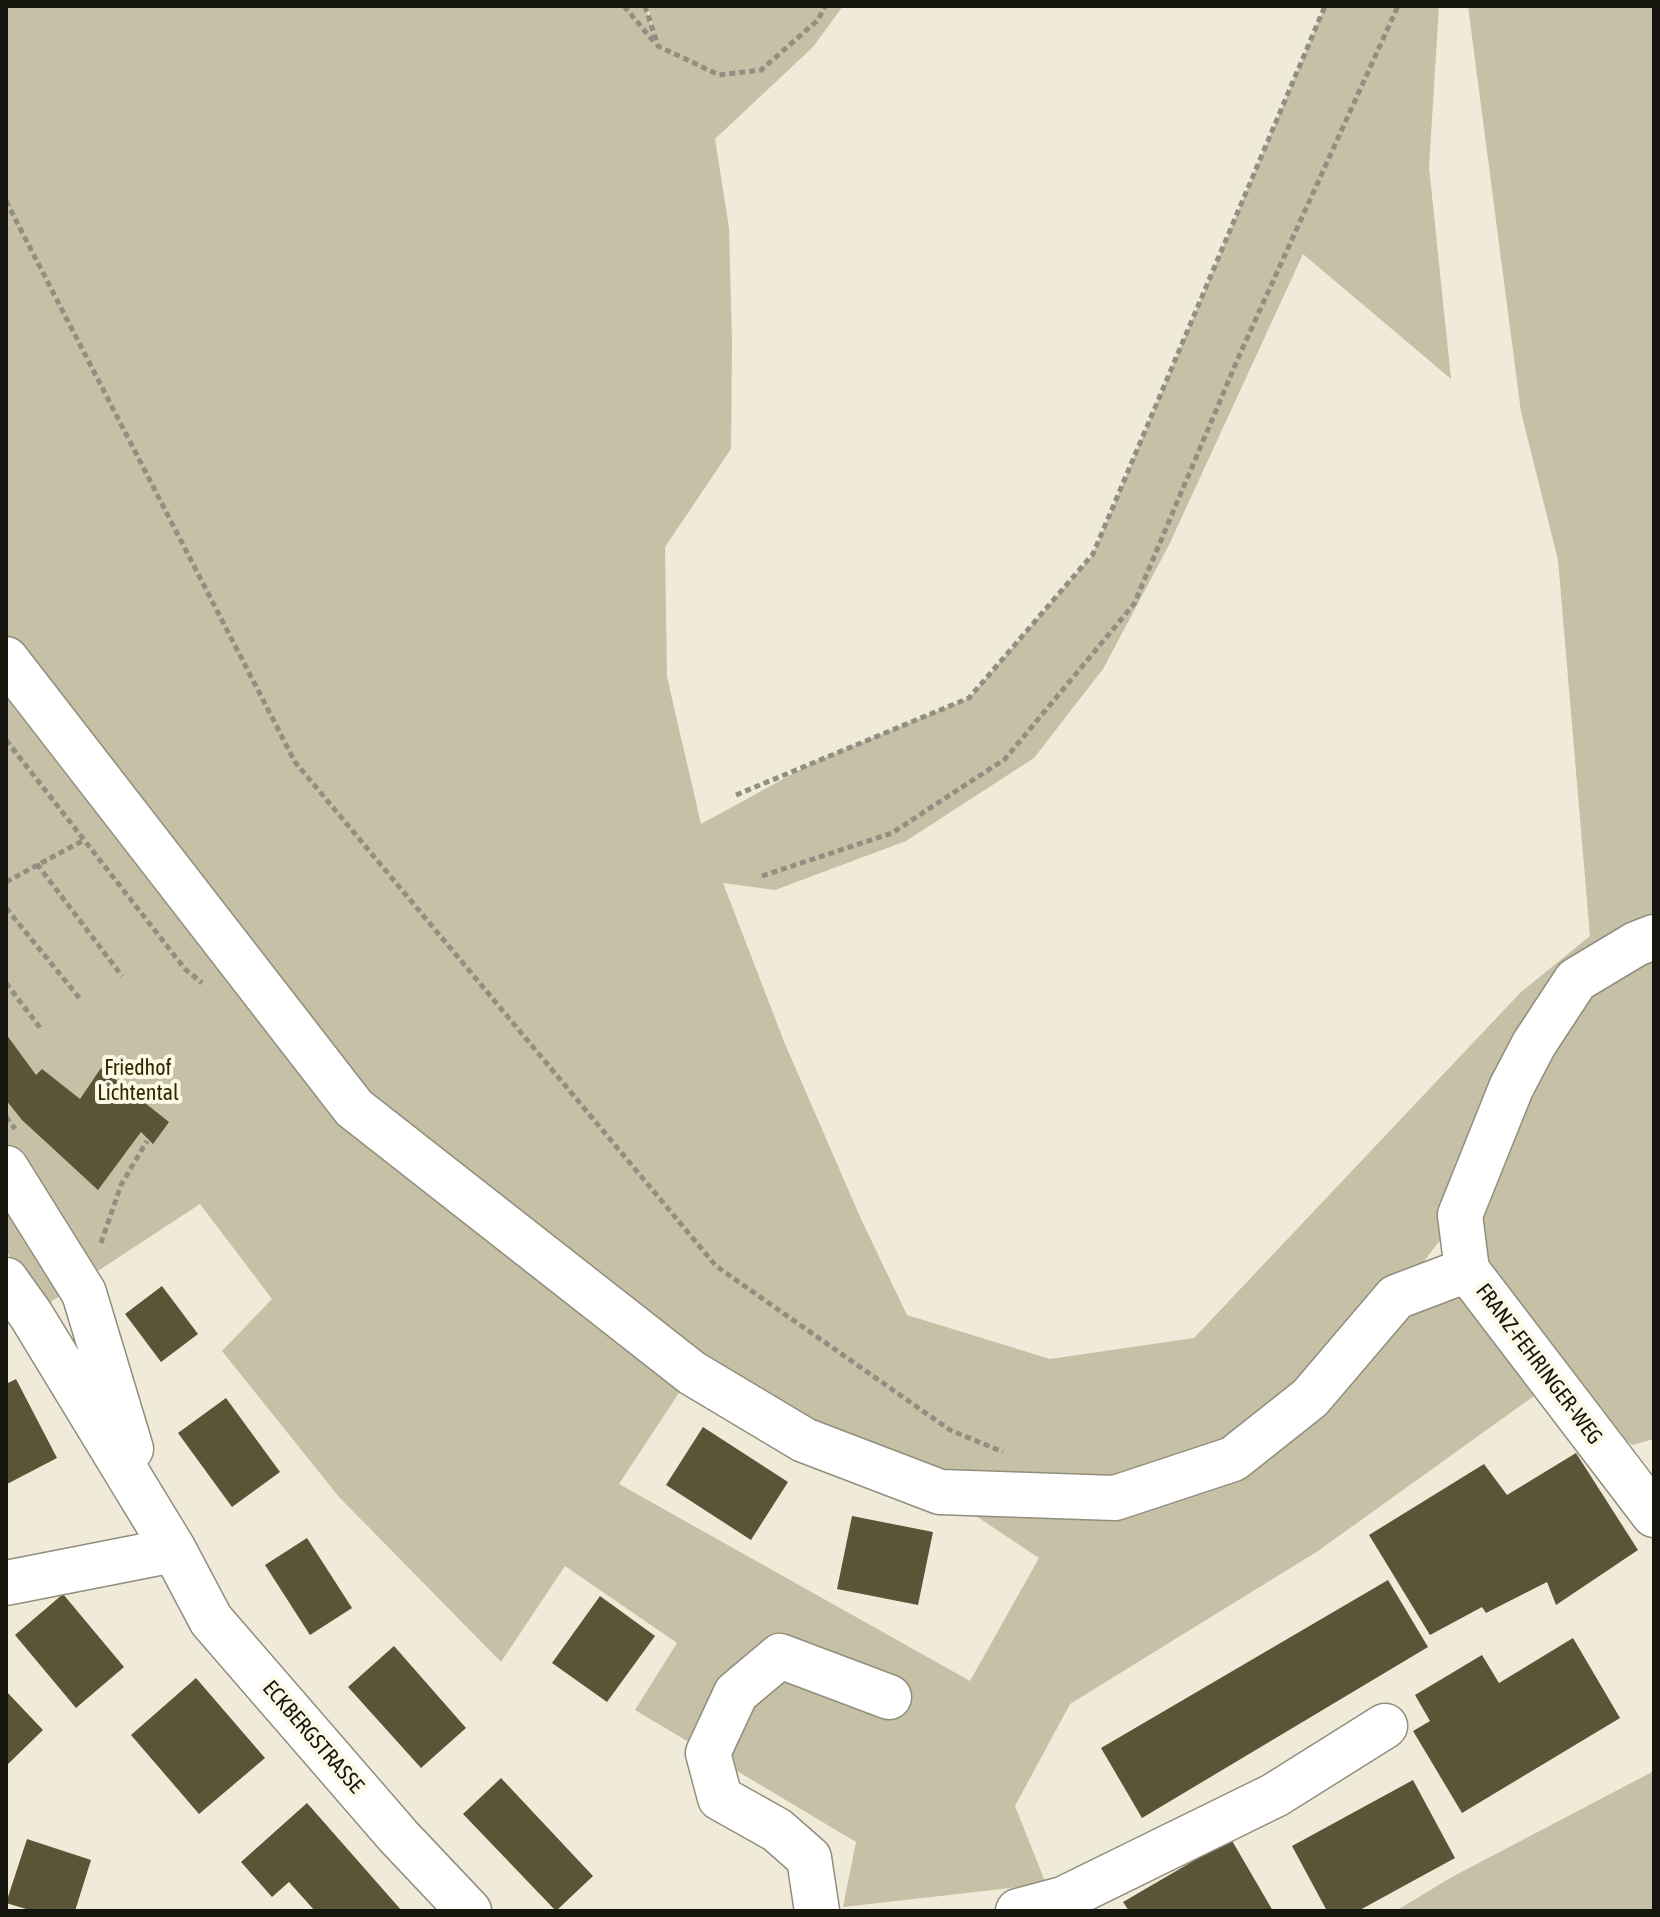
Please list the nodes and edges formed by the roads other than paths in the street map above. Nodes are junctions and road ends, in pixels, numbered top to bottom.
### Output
1 (6, 659) edge
2 (1654, 937) edge
3 (6, 1168) edge
4 (1467, 1270) junction
5 (6, 1280) edge
6 (1654, 1515) edge
7 (174, 1550) junction
8 (6, 1583) edge
9 (889, 1697) dead end
10 (1385, 1726) dead end
11 (469, 1911) edge
12 (817, 1911) edge
13 (1018, 1911) edge

1 - 4 street
2 - 4 street, FRANZ-FEHRINGER-WEG
3 - 7 street, ECKBERGSTRASSE
4 - 6 street, FRANZ-FEHRINGER-WEG
5 - 7 street, ECKBERGSTRASSE
7 - 8 street
7 - 11 street, ECKBERGSTRASSE
9 - 12 street
10 - 13 street

